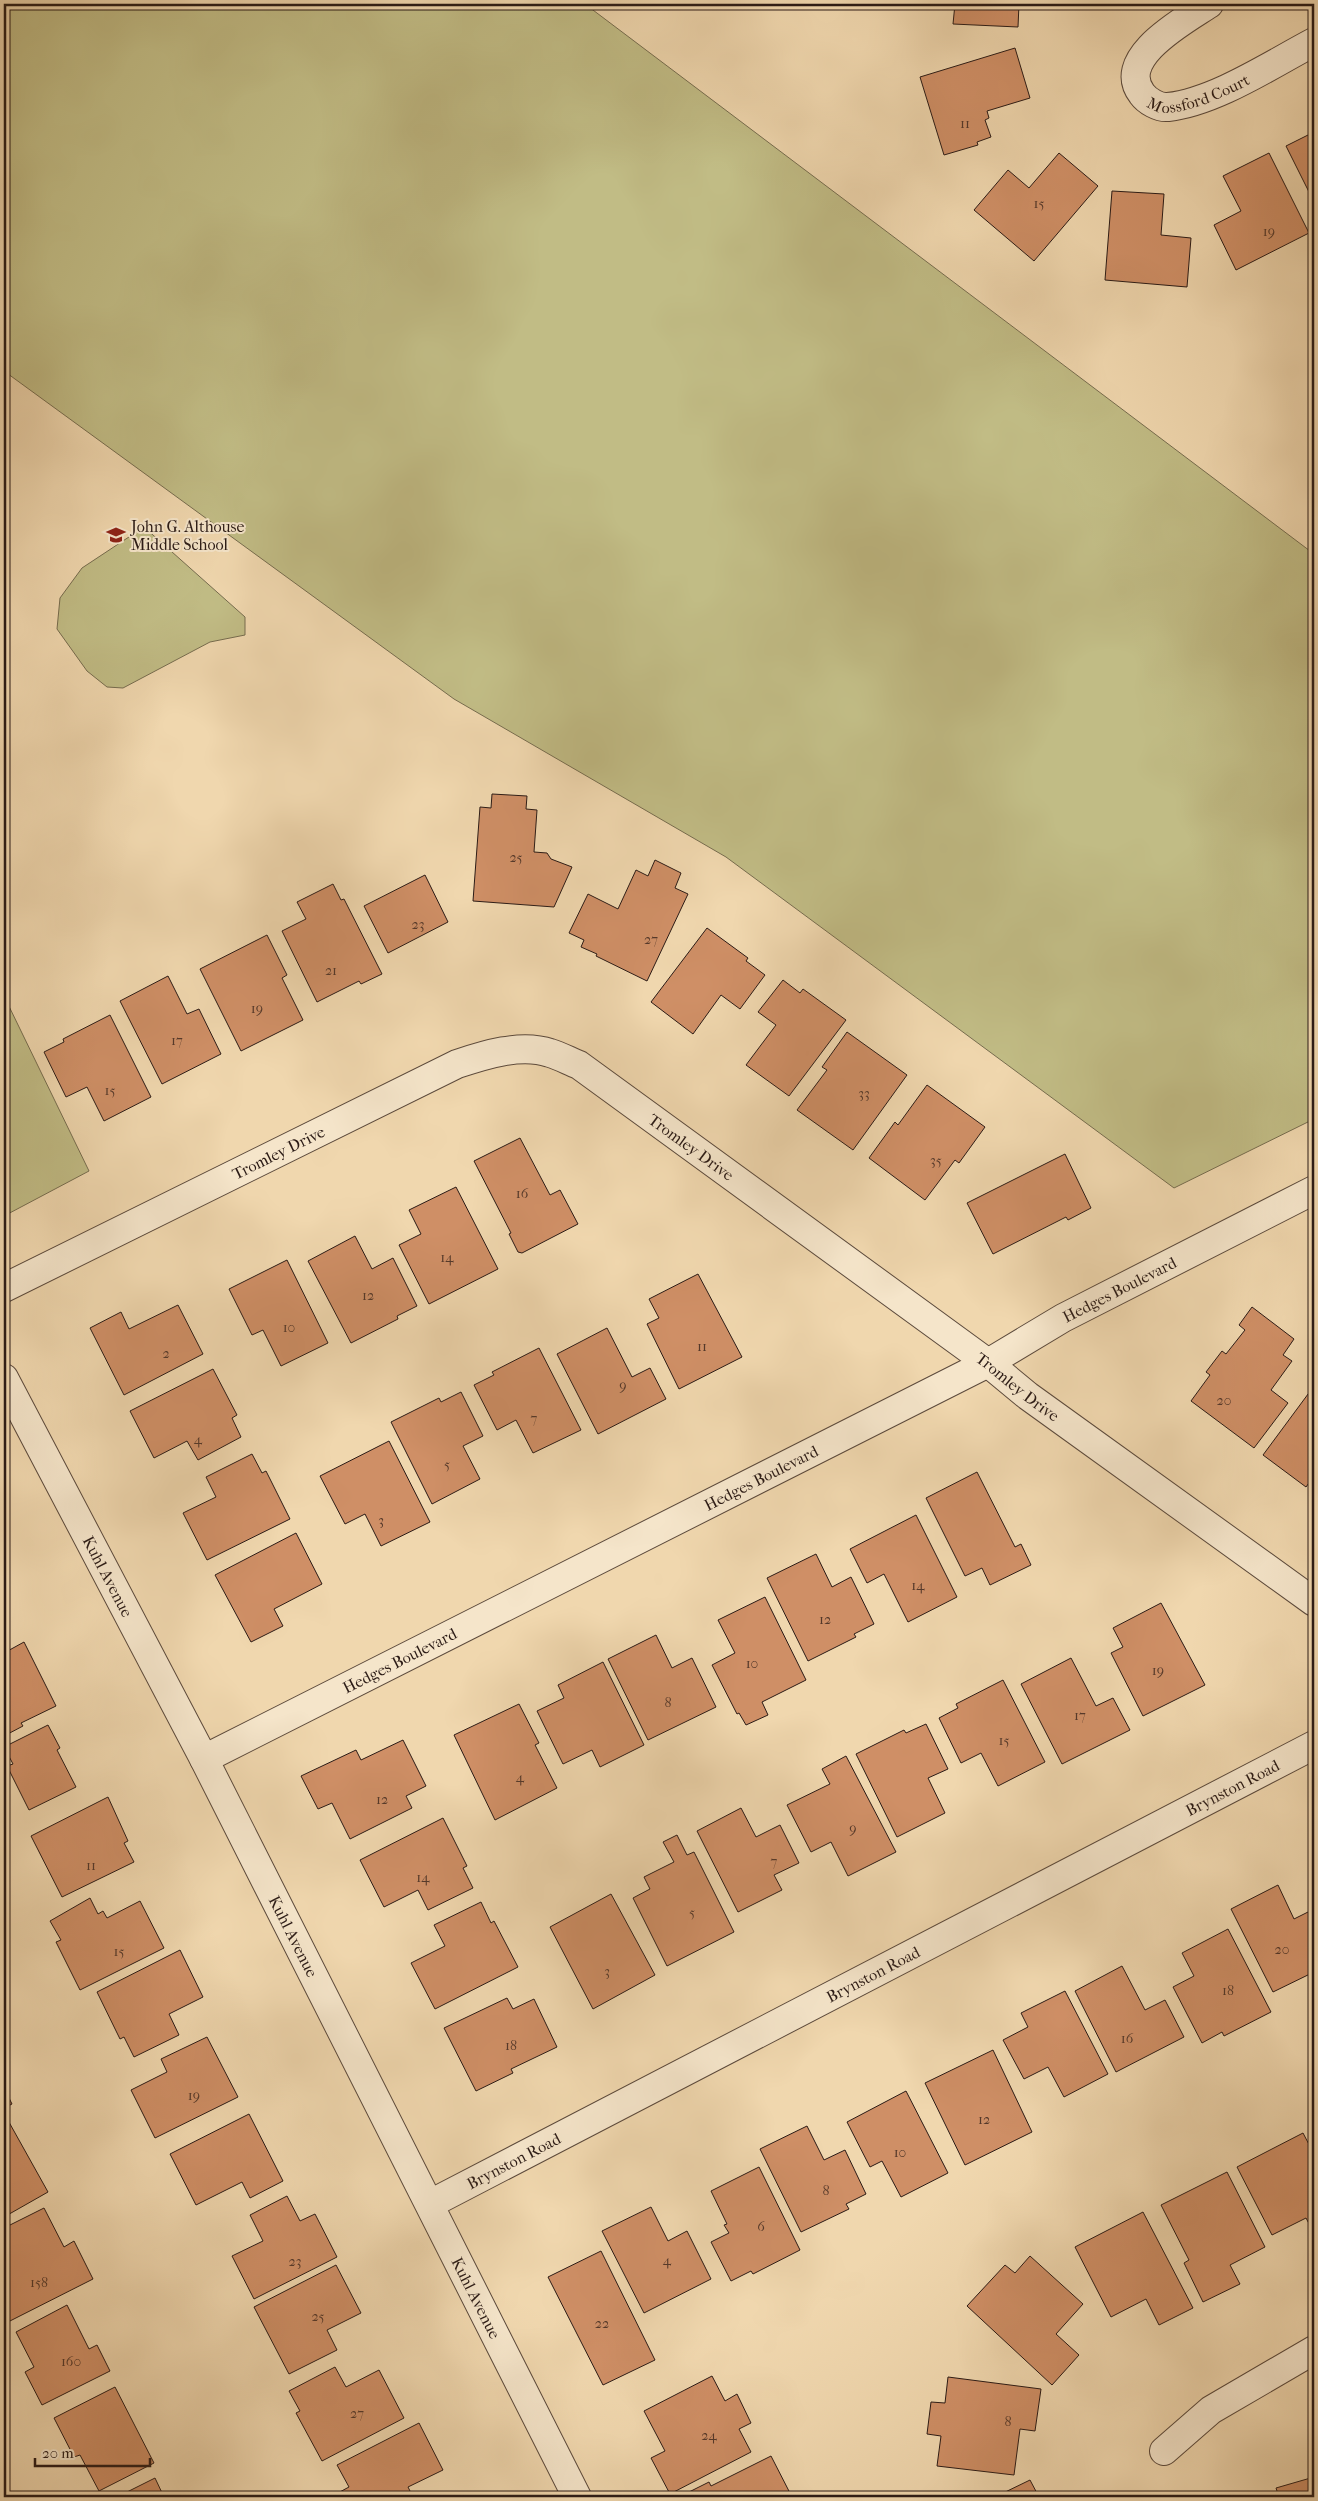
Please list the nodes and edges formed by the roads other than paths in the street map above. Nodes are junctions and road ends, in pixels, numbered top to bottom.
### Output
1 (1209, 4) edge
2 (1314, 42) edge
3 (1314, 1190) edge
4 (4, 1288) edge
5 (988, 1363) junction
6 (4, 1378) edge
7 (1314, 1602) edge
8 (1314, 1745) edge
9 (204, 1759) junction
10 (430, 2204) junction
11 (1314, 2350) edge
12 (1164, 2451) dead end
13 (577, 2497) edge

1 - 2 street, Mossford Court
3 - 5 street, Hedges Boulevard
4 - 5 street, Tromley Drive
5 - 7 street, Tromley Drive
5 - 9 street, Hedges Boulevard
6 - 9 street, Kuhl Avenue
8 - 10 street, Brynston Road
9 - 10 street, Kuhl Avenue
10 - 13 street, Kuhl Avenue
11 - 12 street

